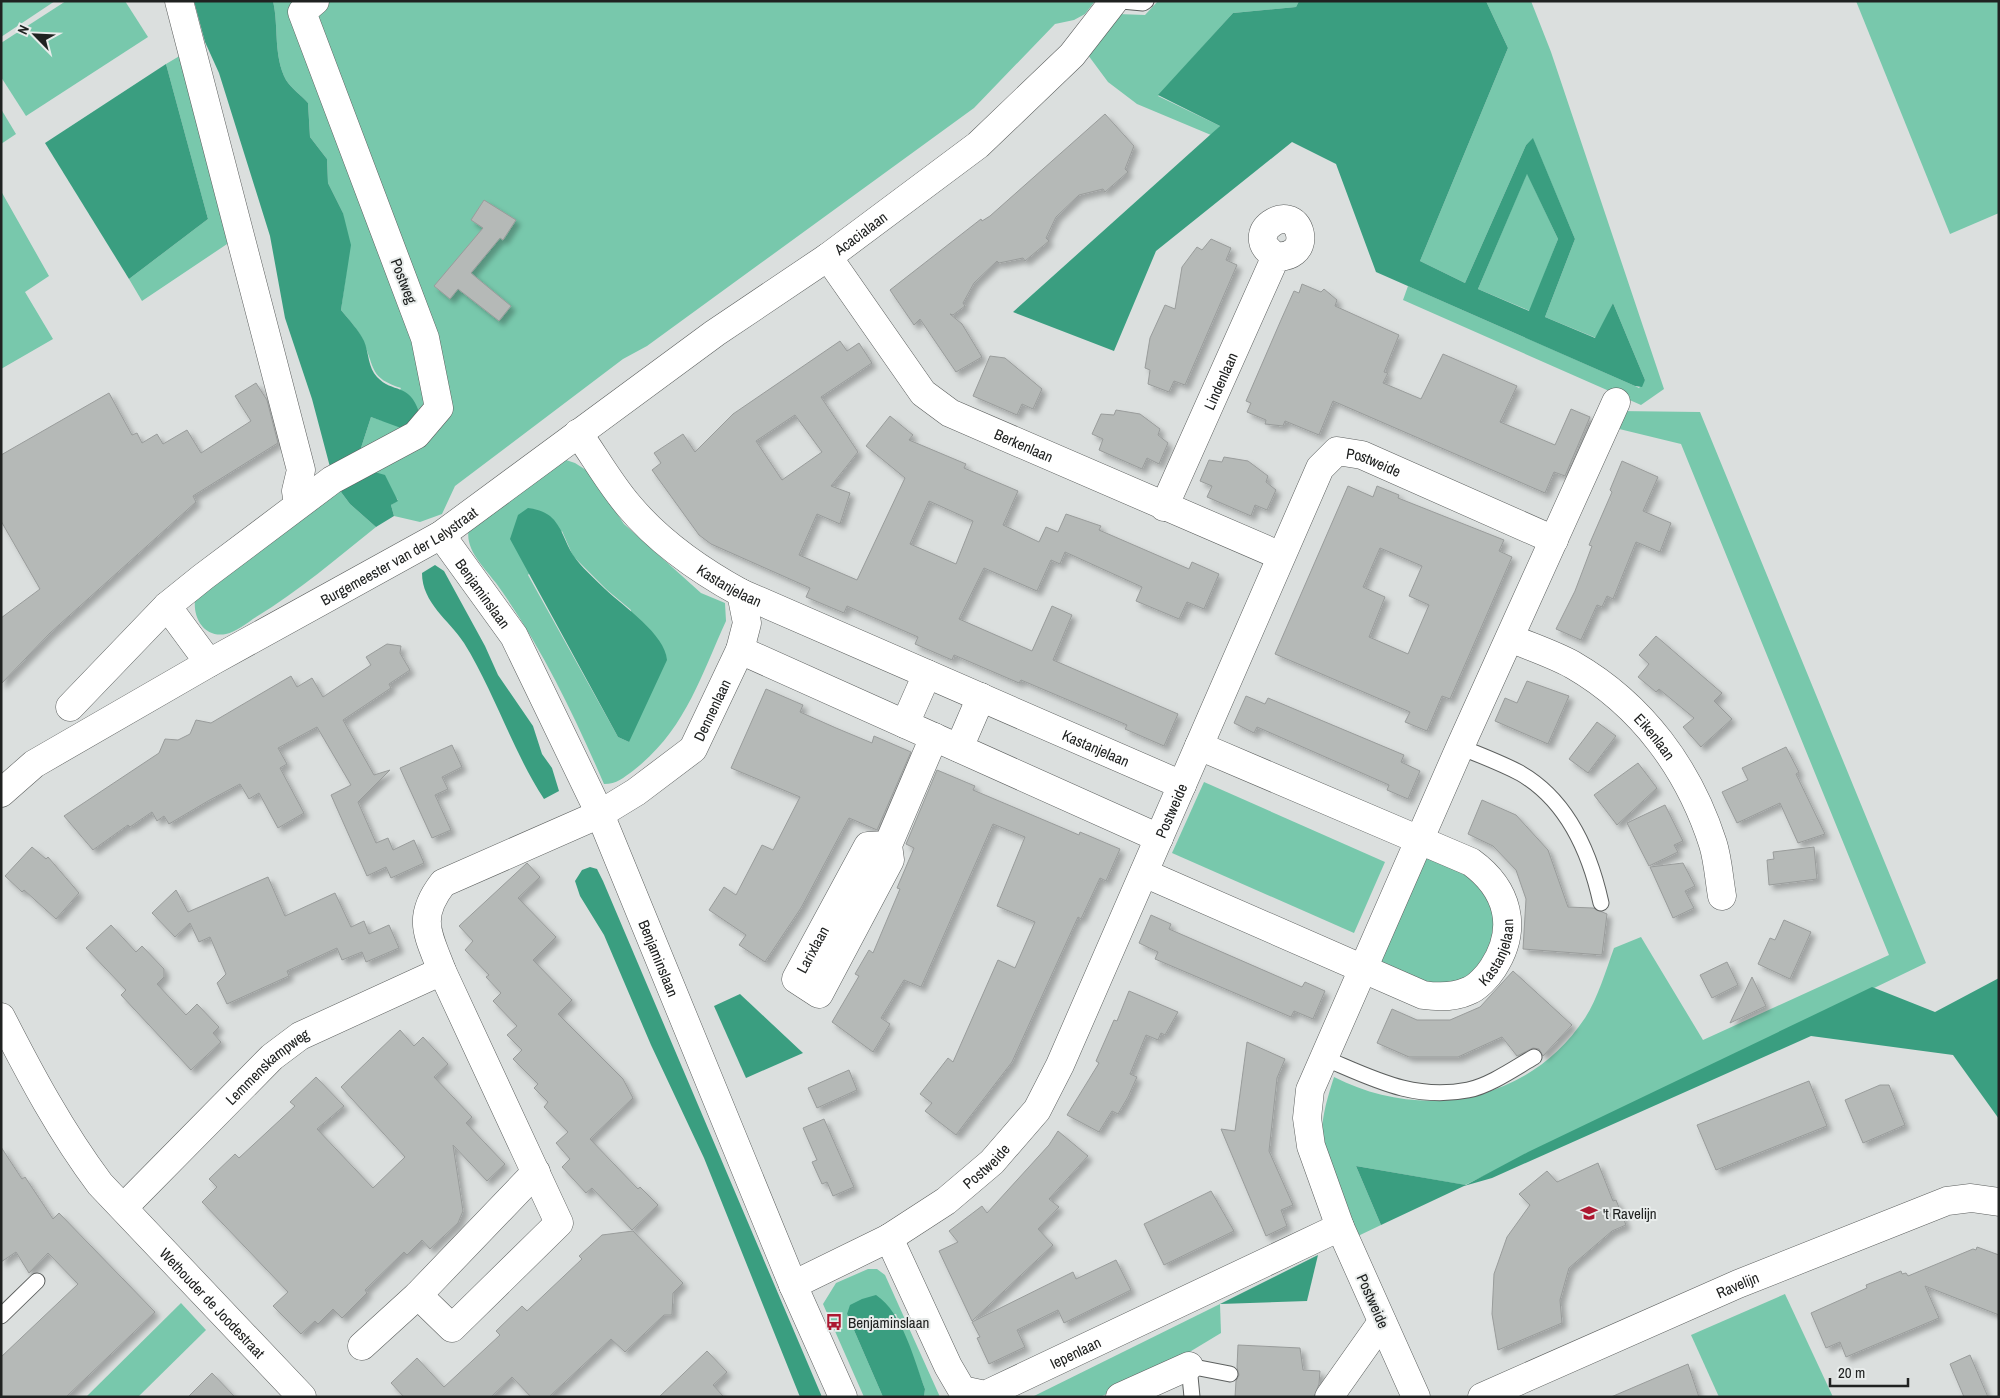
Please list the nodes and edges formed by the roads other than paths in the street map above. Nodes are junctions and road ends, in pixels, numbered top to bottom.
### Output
1 (180, 1) edge
2 (315, 1) edge
3 (1114, 1) edge
4 (1122, 1) edge
5 (1146, 1) edge
6 (1276, 256) dead end
7 (828, 257) junction
8 (1616, 402) dead end
9 (578, 433) junction
10 (298, 504) junction
11 (1164, 507) junction
12 (441, 535) junction
13 (1554, 540) junction
14 (1281, 556) junction
15 (741, 593) junction
16 (167, 606) junction
17 (1510, 638) junction
18 (740, 650) junction
19 (209, 663) junction
20 (927, 674) junction
21 (981, 697) junction
22 (70, 707) dead end
23 (905, 724) junction
24 (934, 737) junction
25 (1199, 746) junction
26 (1460, 746) junction
27 (959, 748) junction
28 (1182, 785) junction
29 (1, 793) edge
30 (600, 814) junction
31 (1159, 838) junction
32 (1419, 840) junction
33 (888, 845) junction
34 (1144, 873) junction
35 (1722, 896) dead end
36 (1601, 903) dead end
37 (1363, 968) junction
38 (442, 971) junction
39 (1, 1017) edge
40 (1534, 1057) dead end
41 (1324, 1058) junction
42 (536, 1172) junction
43 (1999, 1202) edge
44 (124, 1207) junction
45 (1340, 1227) junction
46 (888, 1238) junction
47 (37, 1282) dead end
48 (793, 1285) junction
49 (418, 1295) junction
50 (1, 1316) edge
51 (1382, 1322) junction
52 (362, 1346) dead end
53 (1189, 1366) junction
54 (1230, 1374) dead end
55 (302, 1397) edge
56 (843, 1397) edge
57 (1120, 1397) edge
58 (1192, 1397) edge
59 (1329, 1397) edge
60 (1416, 1397) edge
61 (1482, 1397) edge

1 - 10 street
2 - 10 street, Postweg
3 - 7 street, Acacialaan
4 - 5 lane
6 - 11 street, Lindenlaan
7 - 9 street, Acacialaan
7 - 11 street, Berkenlaan
8 - 13 street, Postweide
9 - 12 street, Burgemeester van der Lelystraat
9 - 15 street, Kastanjelaan
10 - 16 street, Postweg
11 - 14 street, Berkenlaan
12 - 19 street, Burgemeester van der Lelystraat
12 - 30 street, Benjaminslaan
13 - 14 street, Postweide
13 - 17 street, Postweide
14 - 25 street, Postweide
15 - 18 street, Dennenlaan
15 - 20 street, Kastanjelaan
16 - 19 street
16 - 22 street
17 - 26 street, Postweide
17 - 35 street, Eikenlaan
18 - 23 street
18 - 30 street, Dennenlaan
19 - 29 street, Burgemeester van der Lelystraat
20 - 21 street, Kastanjelaan
20 - 23 street
21 - 27 street
21 - 28 street, Kastanjelaan
23 - 24 street
24 - 27 street
24 - 33 street, Larixlaan
25 - 28 street, Postweide
25 - 32 street, Kastanjelaan
26 - 32 street, Postweide
26 - 36 lane
27 - 31 street
28 - 31 street, Postweide
30 - 38 street
30 - 48 street, Benjaminslaan
31 - 34 street, Postweide
32 - 37 street, Postweide
32 - 37 street, Kastanjelaan
33 - 33 street, Larixlaan
34 - 37 street, Kastanjelaan
34 - 46 street, Postweide
37 - 41 street, Postweide
38 - 42 street
38 - 44 street, Lemmenskampweg
39 - 44 street
40 - 41 lane
41 - 45 street, Postweide
42 - 49 street
42 - 49 street
43 - 61 street, Ravelijn
44 - 55 street, Wethouder de Joodestraat
45 - 46 street, Iepenlaan
45 - 51 street, Postweide
46 - 48 street, Postweide
47 - 50 lane
48 - 56 street, Benjaminslaan
49 - 52 street
51 - 59 street
51 - 60 street, Postweide
53 - 54 lane
53 - 57 street
53 - 58 lane

